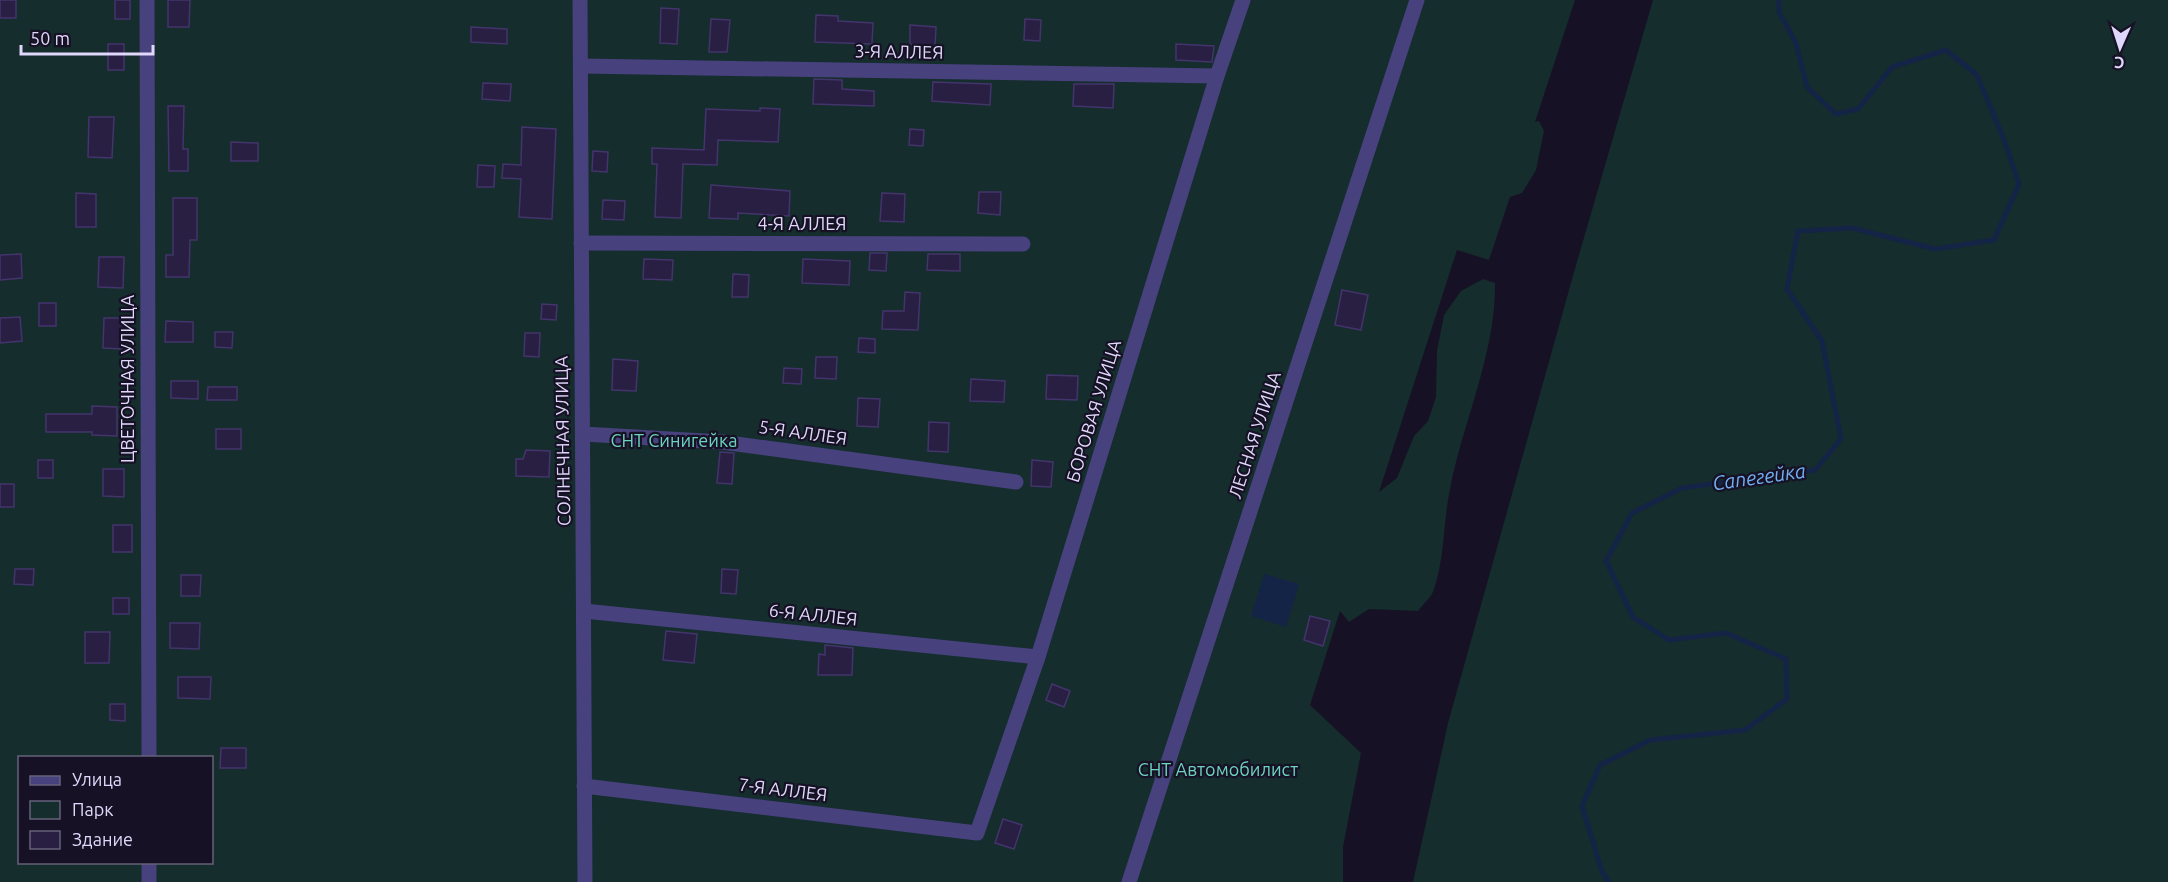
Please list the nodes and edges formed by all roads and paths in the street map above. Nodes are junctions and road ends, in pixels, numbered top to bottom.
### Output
1 (147, 0) edge
2 (580, 0) edge
3 (1244, 0) edge
4 (1418, 0) edge
5 (580, 66) junction
6 (1217, 76) junction
7 (581, 243) junction
8 (1023, 244) dead end
9 (583, 434) junction
10 (1016, 482) dead end
11 (584, 611) junction
12 (1038, 657) junction
13 (149, 756) edge
14 (584, 786) junction
15 (977, 833) joint
16 (149, 864) edge
17 (149, 882) edge
18 (585, 882) edge
19 (1129, 882) edge

1 - 13 street, ЦВЕТОЧНАЯ УЛИЦА
2 - 5 street, СОЛНЕЧНАЯ УЛИЦА
3 - 6 street, БОРОВАЯ УЛИЦА
4 - 19 street, ЛЕСНАЯ УЛИЦА
5 - 6 street, 3-Я АЛЛЕЯ
5 - 7 street, СОЛНЕЧНАЯ УЛИЦА
6 - 12 street, БОРОВАЯ УЛИЦА
7 - 8 street, 4-Я АЛЛЕЯ
7 - 9 street, СОЛНЕЧНАЯ УЛИЦА
9 - 10 street, 5-Я АЛЛЕЯ
9 - 11 street, СОЛНЕЧНАЯ УЛИЦА
11 - 12 street, 6-Я АЛЛЕЯ
11 - 14 street, СОЛНЕЧНАЯ УЛИЦА
12 - 15 street, БОРОВАЯ УЛИЦА
14 - 15 street, 7-Я АЛЛЕЯ
14 - 18 street, СОЛНЕЧНАЯ УЛИЦА
16 - 17 street

